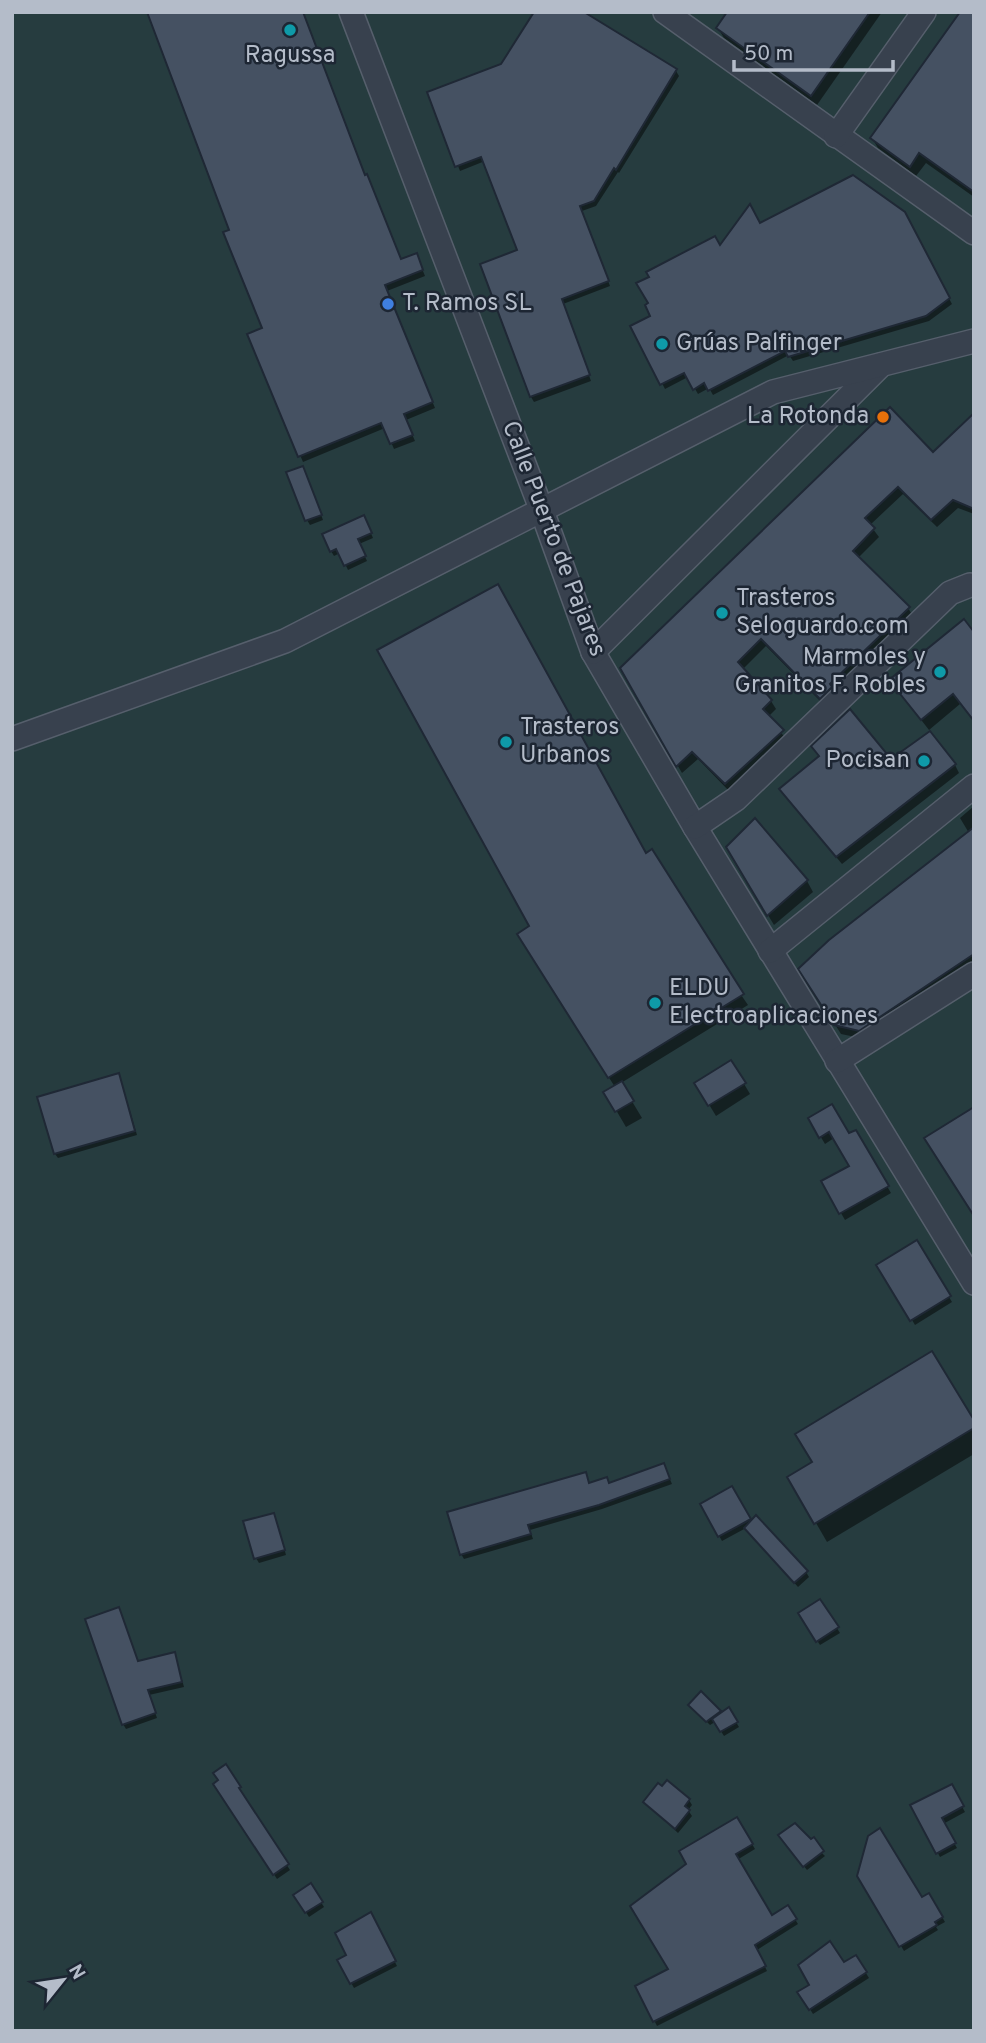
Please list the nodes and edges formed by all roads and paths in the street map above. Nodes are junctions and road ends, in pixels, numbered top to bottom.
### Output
1 (351, 12) edge
2 (924, 12) edge
3 (678, 16) edge
4 (836, 136) junction
5 (974, 233) edge
6 (974, 341) edge
7 (882, 363) junction
8 (542, 511) junction
9 (972, 584) edge
10 (593, 652) junction
11 (12, 739) edge
12 (974, 786) edge
13 (695, 827) junction
14 (770, 951) junction
15 (974, 974) edge
16 (837, 1062) junction
17 (974, 1283) edge

1 - 8 street, Calle Puerto de Pajares
2 - 4 street
3 - 4 street
4 - 5 street
6 - 7 street
7 - 8 street
7 - 10 street
8 - 10 street, Calle Puerto de Pajares
8 - 11 street
9 - 13 street
10 - 13 street, Calle Puerto de Pajares
12 - 14 street
13 - 14 street, Calle Puerto de Pajares
14 - 16 street, Calle Puerto de Pajares
15 - 16 street
16 - 17 street, Calle Puerto de Pajares

